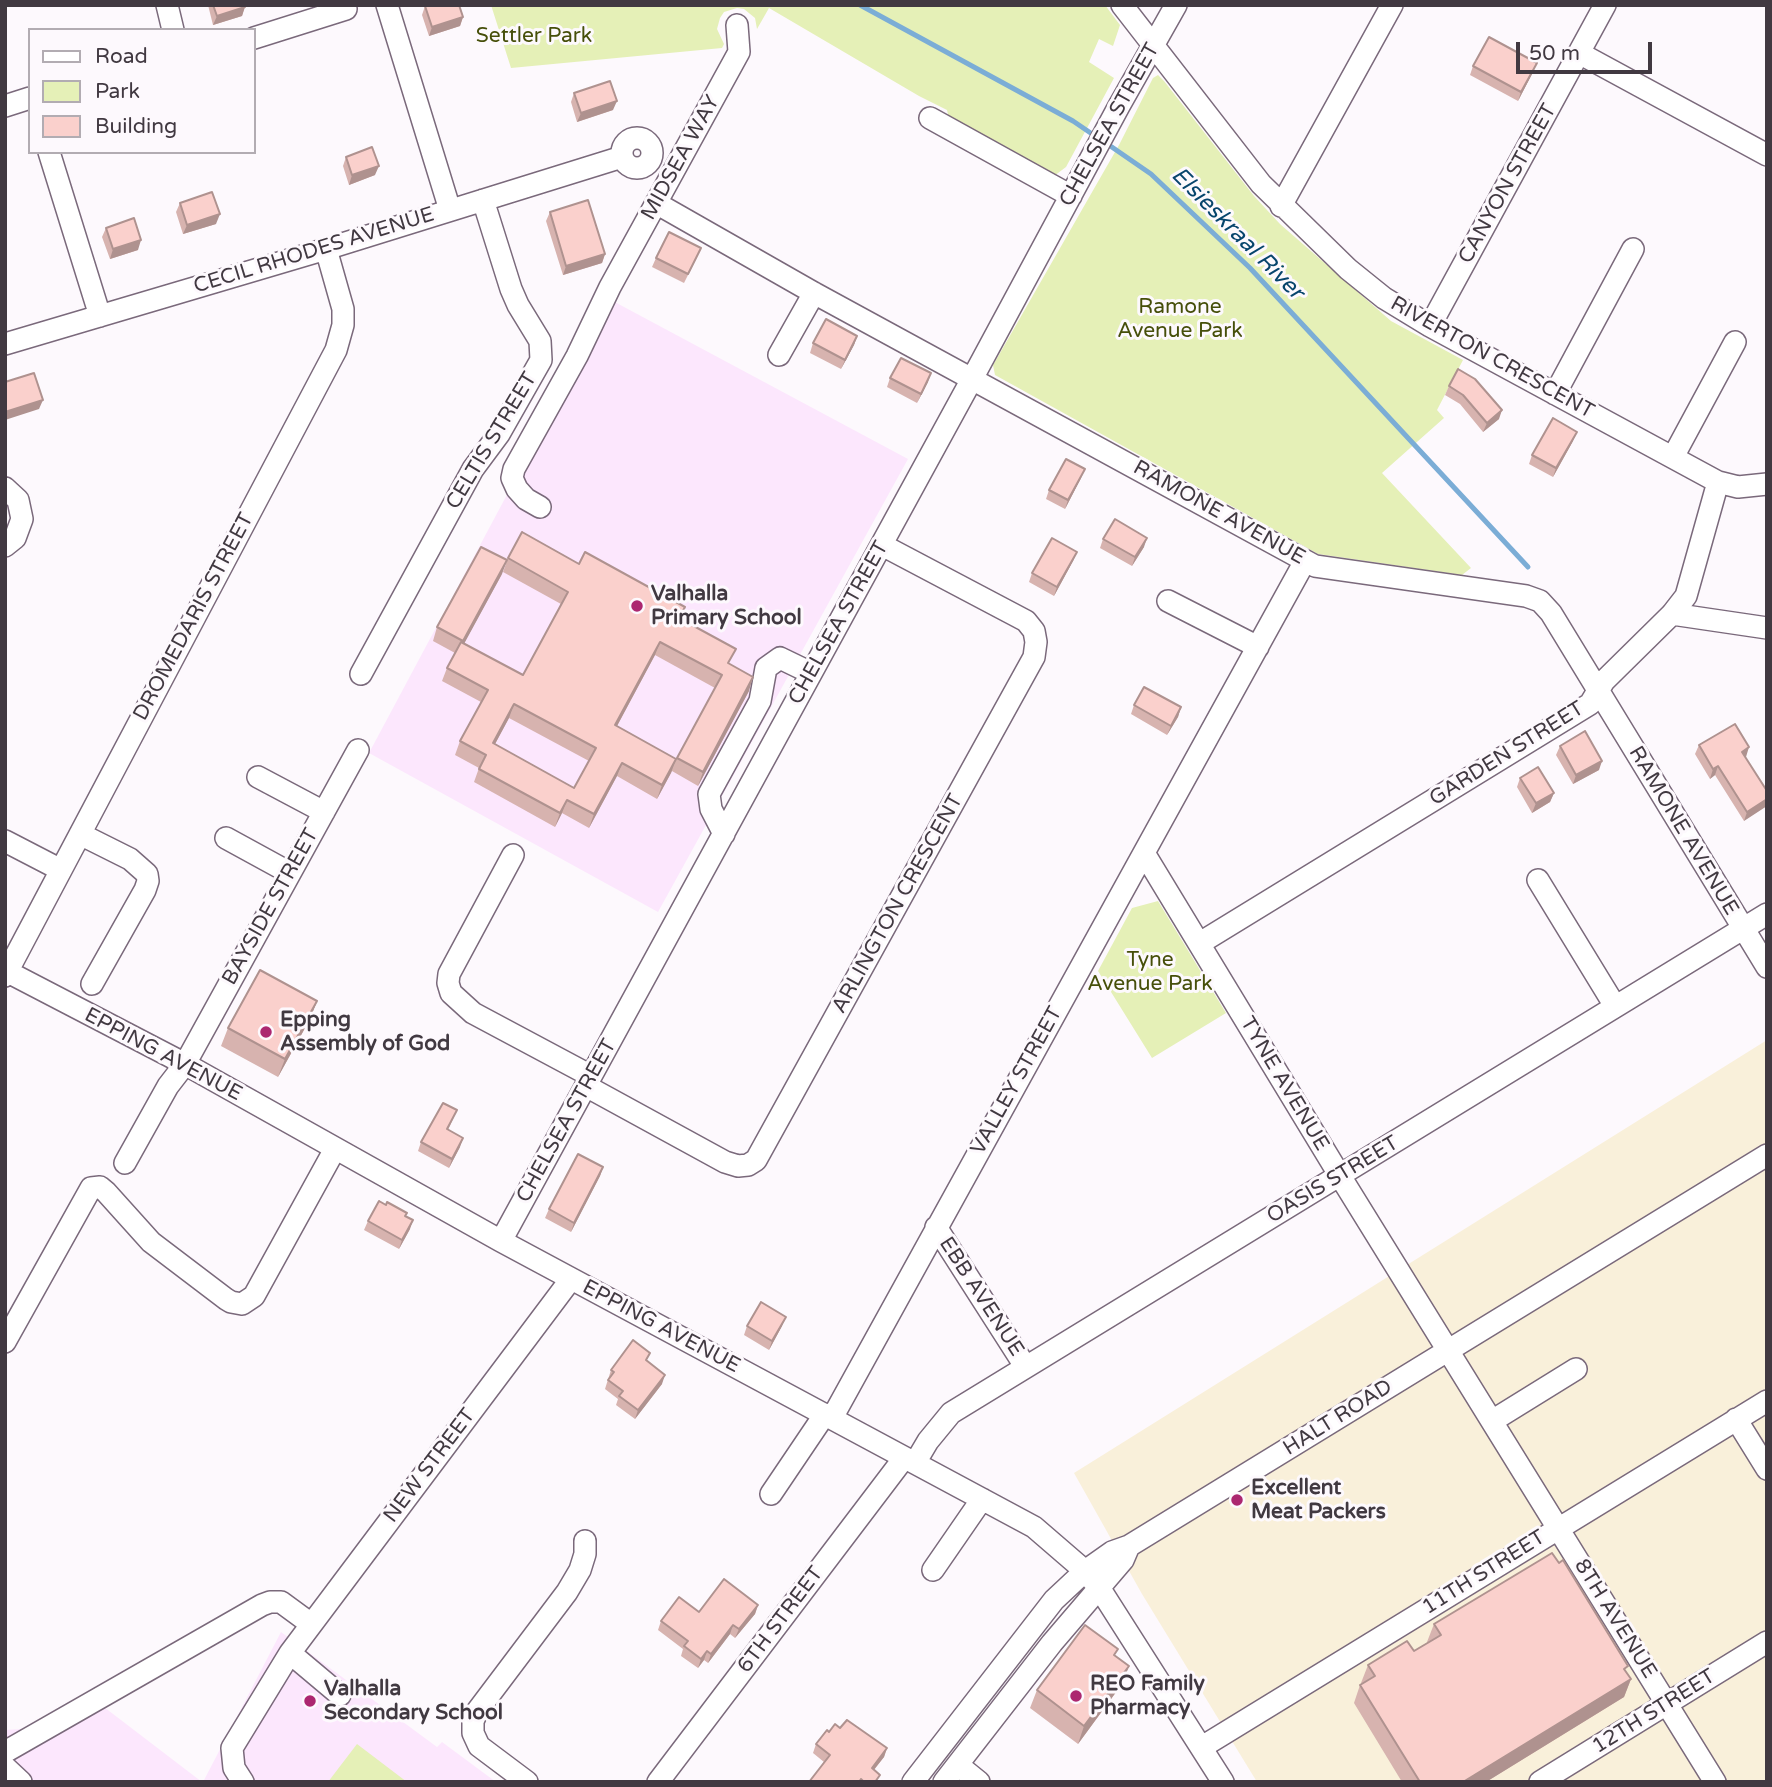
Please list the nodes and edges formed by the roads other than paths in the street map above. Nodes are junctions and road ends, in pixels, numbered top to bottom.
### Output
1 (167, 5) edge
2 (387, 5) edge
3 (1122, 5) edge
4 (1176, 5) edge
5 (1392, 5) edge
6 (1605, 5) edge
7 (346, 9) dead end
8 (737, 25) dead end
9 (173, 28) edge
10 (256, 37) edge
11 (1153, 45) junction
12 (1579, 53) junction
13 (28, 99) edge
14 (5, 106) edge
15 (930, 118) dead end
16 (49, 154) edge
17 (1767, 155) edge
18 (622, 157) dead end
19 (1075, 188) junction
20 (483, 200) junction
21 (656, 202) junction
22 (1281, 206) junction
23 (450, 210) junction
24 (326, 249) junction
25 (1633, 249) dead end
26 (814, 293) junction
27 (100, 316) junction
28 (1430, 326) junction
29 (1735, 342) dead end
30 (5, 344) edge
31 (779, 355) dead end
32 (972, 379) junction
33 (1555, 394) junction
34 (1673, 457) junction
35 (1718, 482) junction
36 (1767, 484) edge
37 (5, 488) edge
38 (540, 507) dead end
39 (882, 545) junction
40 (5, 547) edge
41 (1305, 561) junction
42 (1168, 601) dead end
43 (1672, 614) junction
44 (1767, 628) edge
45 (1258, 647) junction
46 (811, 673) junction
47 (361, 674) dead end
48 (1598, 691) junction
49 (358, 750) dead end
50 (258, 777) dead end
51 (324, 812) junction
52 (80, 834) junction
53 (723, 834) junction
54 (226, 838) dead end
55 (5, 841) edge
56 (1144, 853) junction
57 (513, 855) dead end
58 (61, 870) junction
59 (290, 873) junction
60 (1538, 880) dead end
61 (1767, 914) edge
62 (1743, 928) junction
63 (1200, 943) junction
64 (1767, 967) edge
65 (6, 974) edge
66 (92, 984) dead end
67 (1615, 1006) junction
68 (185, 1065) junction
69 (589, 1081) junction
70 (335, 1149) junction
71 (1767, 1155) edge
72 (125, 1163) dead end
73 (1340, 1176) junction
74 (936, 1227) junction
75 (501, 1241) junction
76 (571, 1279) junction
77 (5, 1342) edge
78 (1448, 1350) junction
79 (1025, 1366) junction
80 (1576, 1369) dead end
81 (1767, 1401) edge
82 (829, 1416) junction
83 (1737, 1419) junction
84 (1492, 1420) junction
85 (910, 1461) junction
86 (1767, 1469) edge
87 (771, 1494) dead end
88 (982, 1499) junction
89 (1559, 1527) junction
90 (585, 1541) dead end
91 (1129, 1546) junction
92 (933, 1570) dead end
93 (1085, 1571) junction
94 (1100, 1589) junction
95 (311, 1624) junction
96 (1767, 1642) edge
97 (290, 1653) junction
98 (340, 1695) dead end
99 (1668, 1704) junction
100 (1202, 1747) junction
101 (5, 1752) edge
102 (5, 1767) edge
103 (951, 1773) edge
104 (21, 1782) edge
105 (243, 1782) edge
106 (527, 1782) edge
107 (657, 1782) edge
108 (913, 1782) edge
109 (979, 1782) edge
110 (1223, 1782) edge
111 (1540, 1782) edge
112 (1715, 1782) edge

1 - 9 street
2 - 23 street
3 - 11 street, RIVERTON CRESCENT
4 - 11 street, CHELSEA STREET
5 - 22 street
6 - 12 street, CANYON STREET
7 - 10 street
8 - 21 street, MIDSEA WAY
11 - 19 street, CHELSEA STREET
11 - 22 street, RIVERTON CRESCENT
12 - 17 street
12 - 28 street, CANYON STREET
13 - 14 street
15 - 19 street
16 - 27 street
18 - 20 street, CECIL RHODES AVENUE
19 - 32 street, CHELSEA STREET
20 - 23 street, CECIL RHODES AVENUE
20 - 47 street, CELTIS STREET
21 - 26 street, RAMONE AVENUE
21 - 38 street, MIDSEA WAY
22 - 28 street, RIVERTON CRESCENT
23 - 24 street, CECIL RHODES AVENUE
24 - 27 street, CECIL RHODES AVENUE
24 - 52 street, DROMEDARIS STREET
25 - 33 street
26 - 31 street
26 - 32 street, RAMONE AVENUE
27 - 30 street, CECIL RHODES AVENUE
28 - 33 street, RIVERTON CRESCENT
29 - 34 street
32 - 39 street, CHELSEA STREET
32 - 41 street, RAMONE AVENUE
33 - 34 street, RIVERTON CRESCENT
34 - 35 street, RIVERTON CRESCENT
35 - 36 street, RIVERTON CRESCENT
35 - 43 street, GARDEN STREET
37 - 40 street
39 - 46 street, CHELSEA STREET
39 - 69 street, ARLINGTON CRESCENT
41 - 45 street, VALLEY STREET
41 - 48 street, RAMONE AVENUE
42 - 45 street
43 - 44 street
43 - 48 street, GARDEN STREET
45 - 56 street, VALLEY STREET
46 - 53 street, CHELSEA STREET
46 - 53 street
48 - 62 street, RAMONE AVENUE
48 - 63 street, GARDEN STREET
49 - 51 street, BAYSIDE STREET
50 - 51 street
51 - 59 street, BAYSIDE STREET
52 - 58 street, DROMEDARIS STREET
52 - 66 street
53 - 69 street, CHELSEA STREET
54 - 59 street
55 - 58 street
56 - 63 street, TYNE AVENUE
56 - 74 street, VALLEY STREET
57 - 69 street
58 - 65 street, DROMEDARIS STREET
59 - 68 street, BAYSIDE STREET
60 - 67 street
61 - 62 street, OASIS STREET
62 - 64 street, RAMONE AVENUE
62 - 67 street, OASIS STREET
63 - 73 street, TYNE AVENUE
65 - 68 street, EPPING AVENUE
67 - 73 street, OASIS STREET
68 - 70 street, EPPING AVENUE
68 - 72 street, BAYSIDE STREET
69 - 75 street, CHELSEA STREET
70 - 75 street, EPPING AVENUE
70 - 77 street
71 - 78 street, HALT ROAD
73 - 78 street, TYNE AVENUE
73 - 79 street, OASIS STREET
74 - 79 street, EBB AVENUE
74 - 82 street, VALLEY STREET
75 - 76 street, EPPING AVENUE
76 - 82 street, EPPING AVENUE
76 - 95 street, NEW STREET
78 - 84 street, 8TH AVENUE
78 - 91 street, HALT ROAD
79 - 85 street, OASIS STREET
80 - 84 street
81 - 83 street, 11TH STREET
82 - 85 street, EPPING AVENUE
82 - 87 street, VALLEY STREET
83 - 86 street
83 - 89 street, 11TH STREET
84 - 89 street, 8TH AVENUE
85 - 88 street, EPPING AVENUE
85 - 107 street, 6TH STREET
88 - 92 street
88 - 93 street, EPPING AVENUE
89 - 99 street, 8TH AVENUE
89 - 100 street, 11TH STREET
90 - 106 street
91 - 93 street
91 - 94 street, HALT ROAD
93 - 94 street, EPPING AVENUE
93 - 108 street
94 - 100 street, EPPING AVENUE
94 - 103 street, HALT ROAD
95 - 97 street, NEW STREET
95 - 101 street
96 - 99 street, 12TH STREET
97 - 98 street
97 - 105 street, NEW STREET
99 - 111 street, 12TH STREET
99 - 112 street, 8TH AVENUE
100 - 110 street, EPPING AVENUE
102 - 104 street
103 - 109 street

